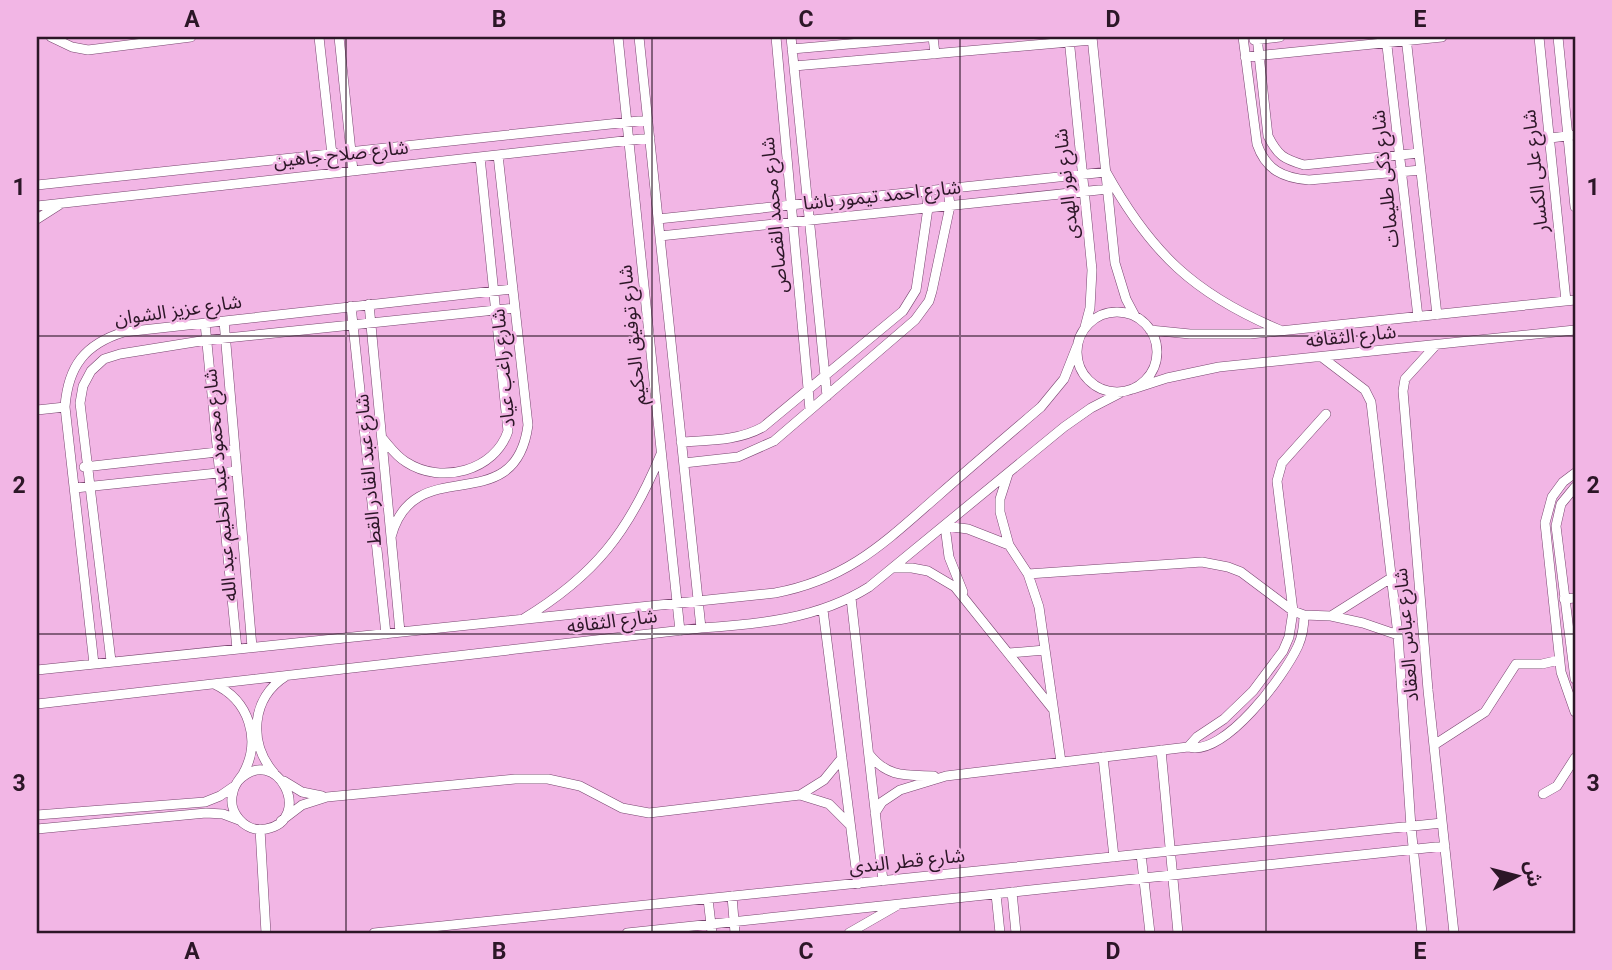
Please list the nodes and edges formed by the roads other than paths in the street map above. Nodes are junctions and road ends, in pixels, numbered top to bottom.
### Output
1 (51, 37) edge
2 (191, 37) edge
3 (318, 37) edge
4 (339, 37) edge
5 (618, 37) edge
6 (639, 37) edge
7 (776, 37) edge
8 (791, 37) edge
9 (925, 37) edge
10 (933, 37) edge
11 (1280, 37) edge
12 (1442, 37) edge
13 (1539, 37) edge
14 (1558, 37) edge
15 (904, 38) edge
16 (1092, 38) edge
17 (1258, 38) edge
18 (1069, 39) edge
19 (1243, 39) edge
20 (1406, 39) edge
21 (1387, 40) edge
22 (792, 48) junction
23 (935, 54) junction
24 (1259, 56) junction
25 (1245, 57) junction
26 (794, 66) junction
27 (648, 120) junction
28 (627, 123) junction
29 (1572, 136) edge
30 (650, 138) junction
31 (1550, 138) junction
32 (629, 140) junction
33 (351, 152) junction
34 (1419, 153) junction
35 (332, 154) junction
36 (498, 155) junction
37 (1400, 156) junction
38 (480, 157) junction
39 (1573, 159) edge
40 (1287, 160) junction
41 (1552, 162) junction
42 (1421, 170) junction
43 (353, 171) junction
44 (1276, 172) junction
45 (1402, 172) junction
46 (334, 173) junction
47 (1106, 173) junction
48 (1082, 175) junction
49 (38, 184) edge
50 (948, 189) junction
51 (1108, 189) junction
52 (926, 191) junction
53 (1084, 191) junction
54 (63, 203) junction
55 (808, 203) junction
56 (791, 205) junction
57 (37, 206) edge
58 (950, 206) junction
59 (1575, 207) edge
60 (928, 208) junction
61 (37, 219) edge
62 (658, 219) junction
63 (809, 220) junction
64 (793, 222) junction
65 (660, 236) junction
66 (513, 289) junction
67 (495, 291) junction
68 (1570, 301) edge
69 (369, 304) junction
70 (351, 306) junction
71 (515, 308) junction
72 (497, 310) junction
73 (1437, 315) junction
74 (1135, 316) junction
75 (1418, 317) junction
76 (224, 321) junction
77 (205, 323) junction
78 (371, 323) junction
79 (353, 324) junction
80 (1085, 327) junction
81 (1150, 330) junction
82 (1280, 330) junction
83 (1575, 330) edge
84 (225, 339) junction
85 (207, 340) junction
86 (1436, 345) junction
87 (1077, 346) junction
88 (1323, 358) junction
89 (825, 377) junction
90 (1133, 389) junction
91 (808, 390) junction
92 (1120, 393) junction
93 (827, 396) junction
94 (65, 407) junction
95 (37, 410) edge
96 (810, 410) junction
97 (1326, 414) dead end
98 (383, 439) junction
99 (681, 442) junction
100 (235, 450) junction
101 (218, 452) junction
102 (662, 452) junction
103 (684, 463) junction
104 (88, 466) junction
105 (72, 468) junction
106 (237, 471) junction
107 (220, 473) junction
108 (1008, 474) junction
109 (1575, 474) edge
110 (90, 486) junction
111 (1575, 487) edge
112 (75, 488) junction
113 (945, 526) junction
114 (391, 537) junction
115 (1009, 545) junction
116 (893, 569) junction
117 (1028, 574) junction
118 (1391, 578) junction
119 (851, 598) junction
120 (1575, 598) edge
121 (1564, 599) junction
122 (967, 600) junction
123 (699, 601) junction
124 (678, 603) junction
125 (823, 610) junction
126 (1293, 611) junction
127 (1304, 615) junction
128 (1331, 616) junction
129 (521, 620) junction
130 (701, 628) junction
131 (680, 631) junction
132 (400, 632) junction
133 (386, 634) junction
134 (1398, 635) junction
135 (252, 647) junction
136 (237, 649) junction
137 (1045, 650) junction
138 (1009, 653) junction
139 (1559, 660) junction
140 (111, 661) junction
141 (94, 664) junction
142 (37, 670) edge
143 (286, 676) junction
144 (1575, 679) edge
145 (212, 684) junction
146 (37, 704) edge
147 (1053, 709) junction
148 (1575, 712) edge
149 (1434, 745) junction
150 (1188, 747) junction
151 (1161, 750) junction
152 (869, 754) junction
153 (1103, 757) junction
154 (842, 758) junction
155 (1575, 758) edge
156 (1061, 762) junction
157 (946, 776) junction
158 (279, 778) junction
159 (236, 783) junction
160 (1543, 794) dead end
161 (800, 795) junction
162 (327, 797) junction
163 (875, 813) junction
164 (37, 816) edge
165 (239, 820) junction
166 (281, 821) junction
167 (1442, 823) junction
168 (850, 825) junction
169 (1411, 827) junction
170 (37, 829) edge
171 (260, 829) junction
172 (1445, 846) junction
173 (1413, 849) junction
174 (1170, 851) junction
175 (1141, 854) junction
176 (1114, 857) junction
177 (1172, 875) junction
178 (1144, 878) junction
179 (883, 881) junction
180 (858, 884) junction
181 (1012, 892) junction
182 (996, 894) junction
183 (732, 897) junction
184 (708, 899) junction
185 (901, 904) junction
186 (734, 922) junction
187 (711, 929) edge
188 (266, 933) edge
189 (374, 933) edge
190 (627, 933) edge
191 (736, 933) edge
192 (849, 933) edge
193 (1000, 933) edge
194 (1016, 933) edge
195 (1150, 933) edge
196 (1178, 933) edge
197 (1422, 933) edge
198 (1454, 933) edge

1 - 2 street
3 - 35 street
4 - 33 street
5 - 28 street, شارع توفيق الحكيم
6 - 27 street, شارع توفيق الحكيم
7 - 56 street, شارع محمد القصاص
8 - 22 street, شارع محمد القصاص
9 - 15 street
10 - 23 street
11 - 17 street
12 - 20 street
13 - 31 street, شارع على الكسار
14 - 29 street, شارع على الكسار
15 - 22 street
16 - 18 street
16 - 47 street, شارع نور الهدى
17 - 19 street
17 - 24 street
18 - 23 street
18 - 48 street, شارع نور الهدى
19 - 25 street
20 - 21 street
20 - 34 street, شارع ذكى طليمات
21 - 24 street
21 - 37 street, شارع ذكى طليمات
22 - 26 street, شارع محمد القصاص
23 - 26 street
24 - 25 street
24 - 40 street
25 - 44 street
26 - 55 street, شارع محمد القصاص
27 - 28 street, شارع صلاح جاهين
27 - 30 street, شارع توفيق الحكيم
28 - 32 street, شارع توفيق الحكيم
28 - 33 street, شارع صلاح جاهين
29 - 31 street
29 - 39 street, شارع على الكسار
30 - 32 street, شارع صلاح جاهين
30 - 62 street, شارع توفيق الحكيم
31 - 41 street, شارع على الكسار
32 - 36 street, شارع صلاح جاهين
32 - 102 street, شارع توفيق الحكيم
33 - 35 street, شارع صلاح جاهين
33 - 43 street
34 - 37 street
34 - 42 street, شارع ذكى طليمات
35 - 46 street
35 - 49 street, شارع صلاح جاهين
36 - 38 street, شارع صلاح جاهين
36 - 66 street, شارع راغب عياد
37 - 40 street
37 - 45 street, شارع ذكى طليمات
38 - 43 street, شارع صلاح جاهين
38 - 67 street, شارع راغب عياد
39 - 41 street
39 - 59 street, شارع على الكسار
40 - 44 street
41 - 68 street, شارع على الكسار
42 - 45 street
42 - 73 street, شارع ذكى طليمات
43 - 46 street, شارع صلاح جاهين
44 - 45 street
45 - 75 street, شارع ذكى طليمات
46 - 54 street, شارع صلاح جاهين
47 - 48 street, شارع احمد تيمور باشا
47 - 51 street, شارع نور الهدى
47 - 82 street
48 - 50 street, شارع احمد تيمور باشا
48 - 53 street, شارع نور الهدى
50 - 52 street, شارع احمد تيمور باشا
50 - 58 street
51 - 53 street, شارع احمد تيمور باشا
51 - 74 street, شارع نور الهدى
52 - 55 street, شارع احمد تيمور باشا
52 - 60 street
53 - 58 street, شارع احمد تيمور باشا
53 - 80 street, شارع نور الهدى
54 - 57 street, شارع صلاح جاهين
54 - 61 street
55 - 56 street, شارع احمد تيمور باشا
55 - 63 street, شارع محمد القصاص
56 - 62 street, شارع احمد تيمور باشا
56 - 64 street, شارع محمد القصاص
58 - 60 street, شارع احمد تيمور باشا
58 - 93 street
60 - 63 street, شارع احمد تيمور باشا
60 - 89 street
62 - 65 street, شارع توفيق الحكيم
63 - 64 street, شارع احمد تيمور باشا
63 - 89 street, شارع محمد القصاص
64 - 65 street, شارع احمد تيمور باشا
64 - 91 street, شارع محمد القصاص
65 - 99 street, شارع توفيق الحكيم
66 - 67 street, شارع عزيز الشوان
66 - 71 street, شارع راغب عياد
67 - 69 street, شارع عزيز الشوان
67 - 72 street, شارع راغب عياد
68 - 73 street, شارع الثقافه
69 - 70 street, شارع عزيز الشوان
69 - 78 street, شارع عبد القادر القط
70 - 76 street, شارع عزيز الشوان
70 - 79 street, شارع عبد القادر القط
71 - 72 street, شارع عزيز الشوان
71 - 114 street, شارع راغب عياد
72 - 78 street, شارع عزيز الشوان
72 - 98 street, شارع راغب عياد
73 - 75 street, شارع الثقافه
74 - 80 street
74 - 81 street
75 - 82 street, شارع الثقافه
76 - 77 street, شارع عزيز الشوان
76 - 84 street, شارع محمود عبد الحليم عبد الله
77 - 85 street, شارع محمود عبد الحليم عبد الله
77 - 94 street, شارع عزيز الشوان
78 - 79 street, شارع عزيز الشوان
78 - 98 street, شارع عبد القادر القط
79 - 84 street, شارع عزيز الشوان
79 - 133 street, شارع عبد القادر القط
80 - 87 street
81 - 82 street, شارع الثقافه
81 - 90 street
83 - 86 street, شارع الثقافه
84 - 85 street, شارع عزيز الشوان
84 - 100 street, شارع محمود عبد الحليم عبد الله
85 - 101 street, شارع محمود عبد الحليم عبد الله
85 - 104 street, شارع عزيز الشوان
86 - 88 street, شارع الثقافه
86 - 149 street, شارع عباس العقاد
87 - 92 street
87 - 123 street, شارع الثقافه
88 - 90 street, شارع الثقافه
88 - 118 street, شارع عباس العقاد
89 - 91 street
89 - 93 street, شارع محمد القصاص
90 - 92 street
91 - 96 street, شارع محمد القصاص
91 - 99 street
92 - 108 street, شارع الثقافه
93 - 96 street
94 - 95 street
94 - 105 street, شارع عزيز الشوان
96 - 103 street
97 - 126 street
98 - 114 street, شارع عبد القادر القط
99 - 103 street, شارع توفيق الحكيم
100 - 101 street
100 - 106 street, شارع محمود عبد الحليم عبد الله
101 - 104 street
101 - 107 street, شارع محمود عبد الحليم عبد الله
102 - 124 street, شارع توفيق الحكيم
102 - 129 street
103 - 123 street, شارع توفيق الحكيم
104 - 105 street
104 - 110 street, شارع عزيز الشوان
105 - 112 street, شارع عزيز الشوان
106 - 107 street
106 - 135 street, شارع محمود عبد الحليم عبد الله
107 - 110 street
107 - 136 street, شارع محمود عبد الحليم عبد الله
108 - 113 street, شارع الثقافه
108 - 115 street
109 - 139 street
110 - 112 street
110 - 140 street, شارع عزيز الشوان
111 - 121 street
112 - 141 street, شارع عزيز الشوان
113 - 115 street
113 - 116 street, شارع الثقافه
113 - 122 street
114 - 132 street, شارع عبد القادر القط
115 - 117 street
116 - 119 street, شارع الثقافه
116 - 122 street
117 - 126 street
117 - 137 street
118 - 128 street
118 - 134 street, شارع عباس العقاد
119 - 125 street, شارع الثقافه
119 - 152 street
120 - 121 street
121 - 144 street
122 - 138 street
123 - 124 street, شارع الثقافه
123 - 130 street, شارع توفيق الحكيم
124 - 129 street, شارع الثقافه
124 - 131 street, شارع توفيق الحكيم
125 - 130 street, شارع الثقافه
125 - 154 street
126 - 127 street
126 - 150 street
127 - 128 street
127 - 150 street
128 - 134 street
129 - 132 street, شارع الثقافه
130 - 131 street, شارع الثقافه
131 - 143 street, شارع الثقافه
132 - 133 street, شارع الثقافه
133 - 135 street, شارع الثقافه
134 - 169 street, شارع عباس العقاد
135 - 136 street, شارع الثقافه
136 - 140 street, شارع الثقافه
137 - 138 street
137 - 147 street
138 - 147 street
139 - 148 street
139 - 149 street
140 - 141 street, شارع الثقافه
141 - 142 street, شارع الثقافه
143 - 145 street, شارع الثقافه
143 - 158 street
145 - 146 street, شارع الثقافه
145 - 159 street
147 - 156 street
149 - 167 street, شارع عباس العقاد
150 - 151 street
151 - 153 street
151 - 174 street
152 - 157 street
152 - 163 street
153 - 156 street
153 - 176 street
154 - 161 street
154 - 168 street
155 - 160 street
156 - 157 street
157 - 163 street
158 - 159 street
158 - 162 street
158 - 166 street
159 - 164 street
159 - 165 street
161 - 162 street
161 - 168 street
162 - 166 street
163 - 179 street
165 - 170 street
165 - 171 street
166 - 171 street
167 - 169 street, شارع قطر الندى
167 - 172 street, شارع عباس العقاد
168 - 180 street
169 - 173 street, شارع عباس العقاد
169 - 174 street, شارع قطر الندى
171 - 188 street
172 - 173 street
172 - 198 street, شارع عباس العقاد
173 - 177 street
173 - 197 street, شارع عباس العقاد
174 - 175 street, شارع قطر الندى
174 - 177 street
175 - 176 street, شارع قطر الندى
175 - 178 street
176 - 179 street, شارع قطر الندى
177 - 178 street
177 - 196 street
178 - 181 street
178 - 195 street
179 - 180 street, شارع قطر الندى
180 - 183 street, شارع قطر الندى
181 - 182 street
181 - 194 street
182 - 185 street
182 - 193 street
183 - 184 street, شارع قطر الندى
183 - 186 street
184 - 187 street
184 - 189 street, شارع قطر الندى
185 - 186 street
185 - 192 street
186 - 187 street
186 - 191 street
187 - 190 street

